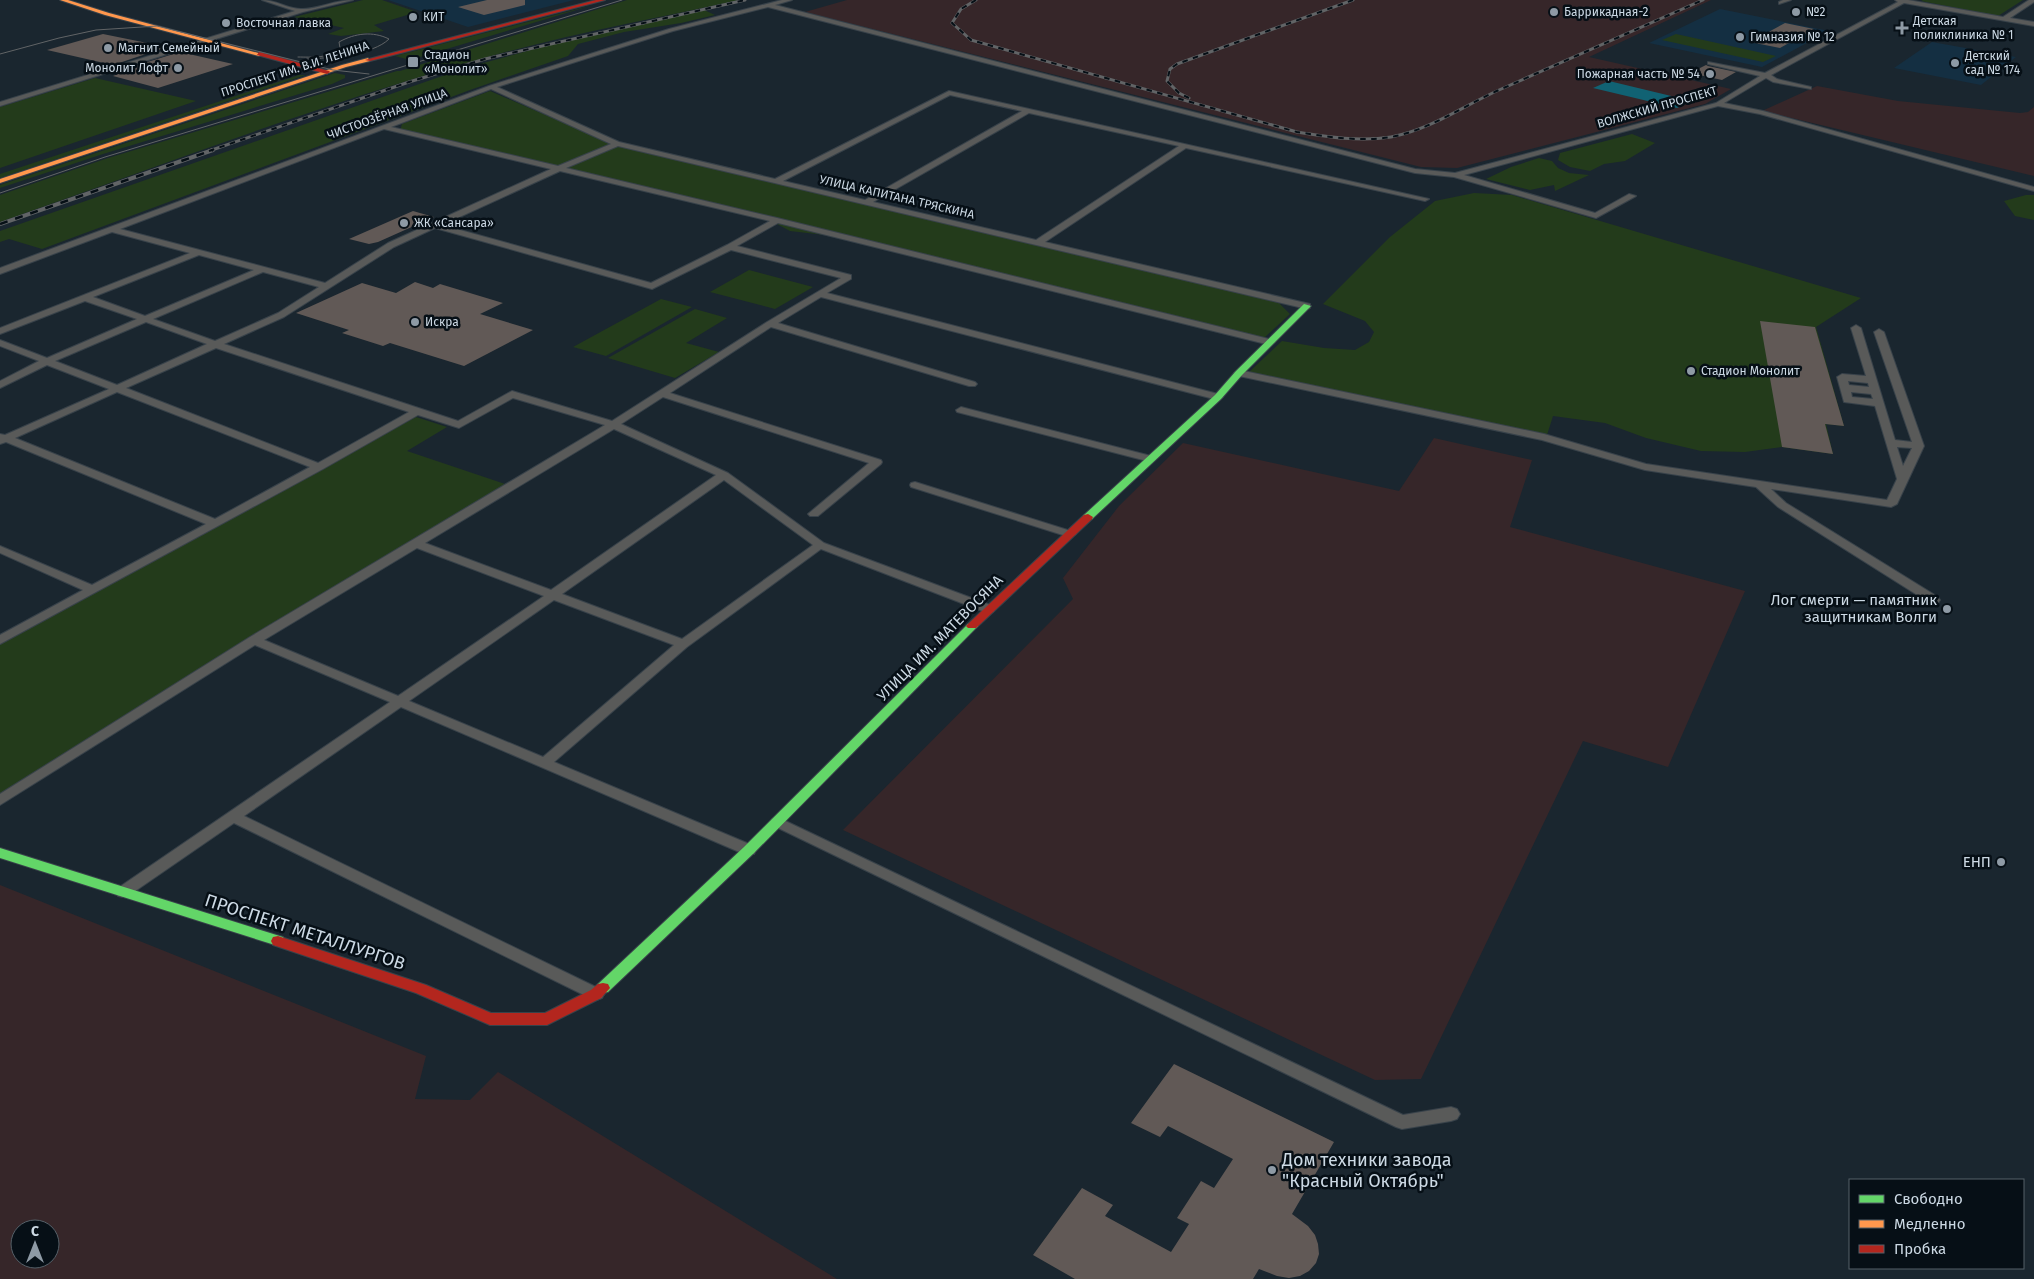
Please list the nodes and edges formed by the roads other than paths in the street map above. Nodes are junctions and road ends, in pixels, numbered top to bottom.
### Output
1 (63, 0) edge
2 (265, 0) edge
3 (350, 0) edge
4 (587, 0) edge
5 (602, 0) edge
6 (789, 0) edge
7 (1788, 0) edge
8 (1902, 0) edge
9 (2033, 0) edge
10 (1781, 3) dead end
11 (78, 4) junction
12 (770, 6) junction
13 (301, 11) junction
14 (2004, 19) junction
15 (2034, 24) edge
16 (218, 36) junction
17 (207, 40) junction
18 (1710, 63) dead end
19 (334, 67) junction
20 (316, 68) junction
21 (1766, 75) junction
22 (490, 88) junction
23 (1809, 88) dead end
24 (0, 104) edge
25 (1718, 104) junction
26 (1029, 110) junction
27 (383, 127) junction
28 (617, 144) junction
29 (1186, 145) junction
30 (560, 168) junction
31 (0, 172) edge
32 (1455, 175) junction
33 (778, 180) junction
34 (0, 181) edge
35 (2034, 189) edge
36 (1632, 196) dead end
37 (1425, 200) dead end
38 (868, 202) junction
39 (777, 220) junction
40 (433, 225) junction
41 (111, 229) junction
42 (1039, 242) junction
43 (730, 247) junction
44 (200, 252) junction
45 (263, 268) junction
46 (0, 270) edge
47 (326, 286) junction
48 (820, 294) junction
49 (86, 298) junction
50 (1307, 306) joint
51 (146, 319) junction
52 (770, 324) junction
53 (1856, 328) dead end
54 (0, 331) edge
55 (1879, 332) dead end
56 (1270, 342) junction
57 (0, 343) edge
58 (215, 344) junction
59 (47, 361) junction
60 (1239, 373) junction
61 (1872, 380) junction
62 (972, 384) dead end
63 (0, 385) edge
64 (1845, 388) junction
65 (117, 389) junction
66 (1875, 391) junction
67 (661, 392) junction
68 (1218, 397) junction
69 (1879, 403) junction
70 (961, 410) dead end
71 (416, 412) junction
72 (612, 424) junction
73 (2, 439) edge
74 (1891, 443) junction
75 (1919, 446) junction
76 (1150, 459) junction
77 (319, 467) junction
78 (724, 475) junction
79 (1902, 479) junction
80 (1759, 484) junction
81 (915, 485) dead end
82 (814, 514) dead end
83 (215, 523) junction
84 (1070, 534) junction
85 (414, 543) junction
86 (820, 546) junction
87 (0, 549) edge
88 (92, 590) junction
89 (550, 595) junction
90 (1934, 600) dead end
91 (989, 609) junction
92 (0, 640) edge
93 (254, 640) junction
94 (683, 644) junction
95 (399, 700) junction
96 (546, 762) junction
97 (0, 800) edge
98 (232, 816) junction
99 (777, 822) junction
100 (749, 850) junction
101 (0, 853) edge
102 (122, 892) junction
103 (596, 994) junction
104 (1451, 1114) dead end

1 - 11 street
2 - 13 street
3 - 13 street
4 - 19 street, ПРОСПЕКТ ИМ. В.И. ЛЕНИНА
5 - 19 street, ПРОСПЕКТ ИМ. В.И. ЛЕНИНА
6 - 12 street, ЧИСТООЗЁРНАЯ УЛИЦА
7 - 10 street
8 - 14 street
8 - 21 street, ВОЛЖСКИЙ ПРОСПЕКТ
9 - 14 street
11 - 16 street
11 - 17 street
12 - 22 street, ЧИСТООЗЁРНАЯ УЛИЦА
12 - 32 street
13 - 16 street
14 - 15 street
16 - 17 street
16 - 19 street
17 - 20 street
17 - 24 street
18 - 21 street
19 - 20 street
19 - 34 street, ПРОСПЕКТ ИМ. В.И. ЛЕНИНА
20 - 31 street, ПРОСПЕКТ ИМ. В.И. ЛЕНИНА
21 - 23 street
21 - 25 street, ВОЛЖСКИЙ ПРОСПЕКТ
22 - 27 street, ЧИСТООЗЁРНАЯ УЛИЦА
22 - 28 street, УЛИЦА КАПИТАНА ТРЯСКИНА
25 - 32 street, ВОЛЖСКИЙ ПРОСПЕКТ
25 - 35 street
26 - 29 street
26 - 33 street
26 - 38 street
27 - 30 street
27 - 41 street, ЧИСТООЗЁРНАЯ УЛИЦА
28 - 30 street
28 - 33 street, УЛИЦА КАПИТАНА ТРЯСКИНА
29 - 37 street
29 - 42 street
30 - 39 street
30 - 40 street
32 - 36 street
33 - 38 street, УЛИЦА КАПИТАНА ТРЯСКИНА
38 - 42 street, УЛИЦА КАПИТАНА ТРЯСКИНА
39 - 43 street
39 - 56 street
40 - 43 street
40 - 47 street
41 - 44 street
41 - 46 street, ЧИСТООЗЁРНАЯ УЛИЦА
42 - 50 street, УЛИЦА КАПИТАНА ТРЯСКИНА
43 - 48 street
44 - 45 street
44 - 49 street
45 - 47 street
45 - 51 street
47 - 58 street
48 - 52 street
48 - 68 street
49 - 51 street
49 - 54 street
50 - 56 street, УЛИЦА ИМ. МАТЕВОСЯНА
51 - 58 street
51 - 59 street
52 - 62 street
52 - 67 street
53 - 61 street
55 - 75 street
56 - 60 street, УЛИЦА ИМ. МАТЕВОСЯНА
57 - 59 street
58 - 65 street
58 - 71 street
59 - 63 street
59 - 65 street
60 - 68 street, УЛИЦА ИМ. МАТЕВОСЯНА
60 - 80 street
61 - 64 street
61 - 66 street
64 - 66 street
64 - 69 street
65 - 73 street
65 - 77 street
66 - 69 street
67 - 72 street
67 - 82 street
68 - 76 street, УЛИЦА ИМ. МАТЕВОСЯНА
69 - 74 street
70 - 76 street
71 - 72 street
71 - 77 street
72 - 78 street
72 - 85 street
73 - 83 street
74 - 75 street
74 - 79 street
75 - 79 street
76 - 84 street, УЛИЦА ИМ. МАТЕВОСЯНА
77 - 83 street
78 - 86 street
78 - 89 street
79 - 80 street
80 - 90 street
81 - 84 street
83 - 88 street
84 - 91 street, УЛИЦА ИМ. МАТЕВОСЯНА
85 - 89 street
85 - 93 street
86 - 91 street
86 - 94 street
87 - 88 street
88 - 92 street
89 - 94 street
89 - 95 street
91 - 99 street, УЛИЦА ИМ. МАТЕВОСЯНА
93 - 95 street
93 - 97 street
94 - 96 street
95 - 96 street
95 - 98 street
96 - 100 street
98 - 102 street
98 - 103 street
99 - 100 street, УЛИЦА ИМ. МАТЕВОСЯНА
99 - 104 street
100 - 103 street, УЛИЦА ИМ. МАТЕВОСЯНА
101 - 102 street, ПРОСПЕКТ МЕТАЛЛУРГОВ
102 - 103 street, ПРОСПЕКТ МЕТАЛЛУРГОВ

